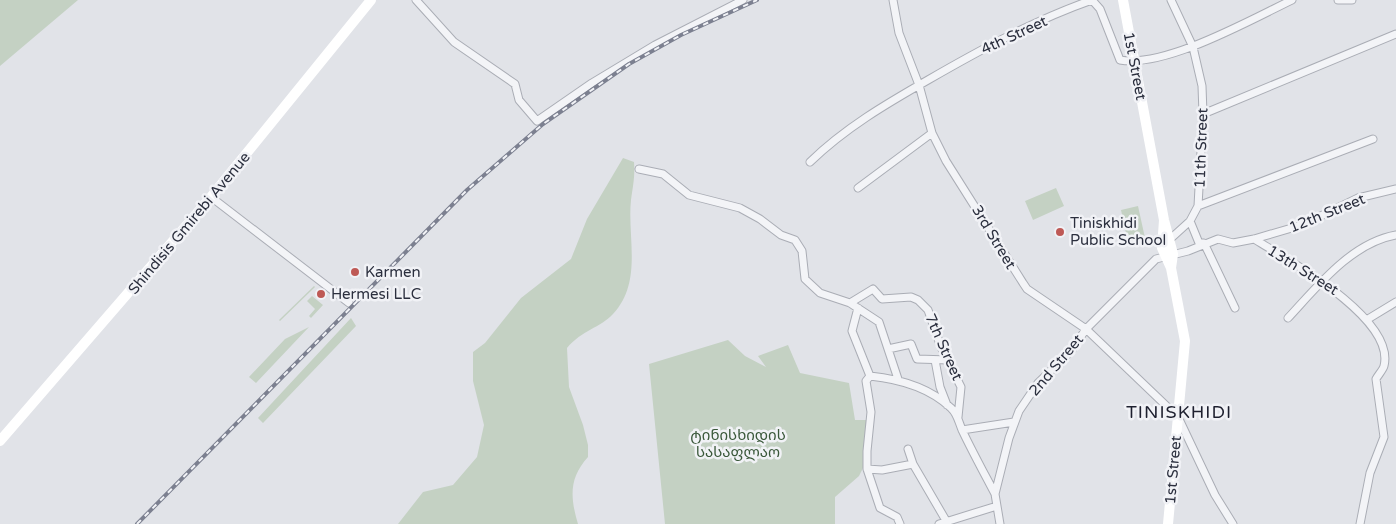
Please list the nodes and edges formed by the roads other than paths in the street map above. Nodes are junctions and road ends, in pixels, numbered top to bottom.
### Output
1 (371, 0) edge
2 (416, 0) edge
3 (743, 0) edge
4 (893, 0) edge
5 (1123, 0) edge
6 (1171, 0) edge
7 (1292, 0) edge
8 (1338, 0) edge
9 (1352, 0) edge
10 (1396, 34) edge
11 (1193, 47) junction
12 (1134, 63) junction
13 (919, 85) junction
14 (1202, 114) junction
15 (932, 133) junction
16 (1372, 139) dead end
17 (810, 162) dead end
18 (639, 169) dead end
19 (858, 188) dead end
20 (1396, 189) edge
21 (211, 197) junction
22 (1198, 206) junction
23 (1190, 221) junction
24 (1396, 235) edge
25 (1254, 239) junction
26 (1204, 243) junction
27 (1165, 250) junction
28 (1323, 280) junction
29 (1396, 302) edge
30 (349, 303) dead end
31 (850, 303) junction
32 (858, 308) junction
33 (1235, 308) dead end
34 (1288, 318) dead end
35 (1368, 319) junction
36 (1086, 328) junction
37 (888, 349) junction
38 (935, 360) junction
39 (948, 360) junction
40 (870, 376) junction
41 (898, 379) junction
42 (947, 405) junction
43 (958, 416) junction
44 (1178, 417) junction
45 (1014, 422) junction
46 (962, 430) junction
47 (0, 441) edge
48 (908, 449) dead end
49 (913, 464) junction
50 (867, 470) junction
51 (995, 494) junction
52 (997, 506) junction
53 (945, 523) edge
54 (900, 524) edge
55 (1000, 524) edge
56 (1168, 524) edge
57 (1234, 524) edge
58 (1360, 524) edge

1 - 21 main road, Shindisis Gmirebi Avenue
2 - 3 street
4 - 13 street, 3rd Street
5 - 12 main road, 1st Street
6 - 11 street, 11th Street
7 - 11 street
8 - 9 street
10 - 14 street
11 - 12 street
11 - 14 street, 11th Street
12 - 13 street, 4th Street
12 - 27 main road, 1st Street
13 - 15 street, 3rd Street
13 - 17 street
14 - 22 street, 11th Street
15 - 19 street
15 - 36 street, 3rd Street
16 - 22 street
18 - 31 street
20 - 25 street, 12th Street
21 - 30 street
21 - 47 main road, Shindisis Gmirebi Avenue
22 - 23 street, 11th Street
23 - 26 street
23 - 27 street, 11th Street
24 - 28 street
25 - 26 street, 12th Street
25 - 28 street, 13th Street
26 - 27 street, 12th Street
26 - 33 street
27 - 36 street, 2nd Street
27 - 44 main road, 1st Street
28 - 34 street
28 - 35 street, 13th Street
29 - 35 street
31 - 32 street
31 - 39 street, 7th Street
32 - 37 street
32 - 40 street
35 - 58 street, 13th Street
36 - 44 street, 3rd Street
36 - 45 street, 2nd Street
37 - 38 street
37 - 41 street
38 - 39 street
38 - 42 street
39 - 43 street, 7th Street
40 - 41 street
40 - 50 street
41 - 42 street
42 - 43 street
43 - 46 street
44 - 56 main road, 1st Street
44 - 57 street
45 - 46 street
45 - 51 street, 2nd Street
46 - 51 street
48 - 49 street
49 - 50 street
49 - 53 street
50 - 54 street
51 - 52 street, 2nd Street
52 - 53 street
52 - 55 street, 2nd Street

